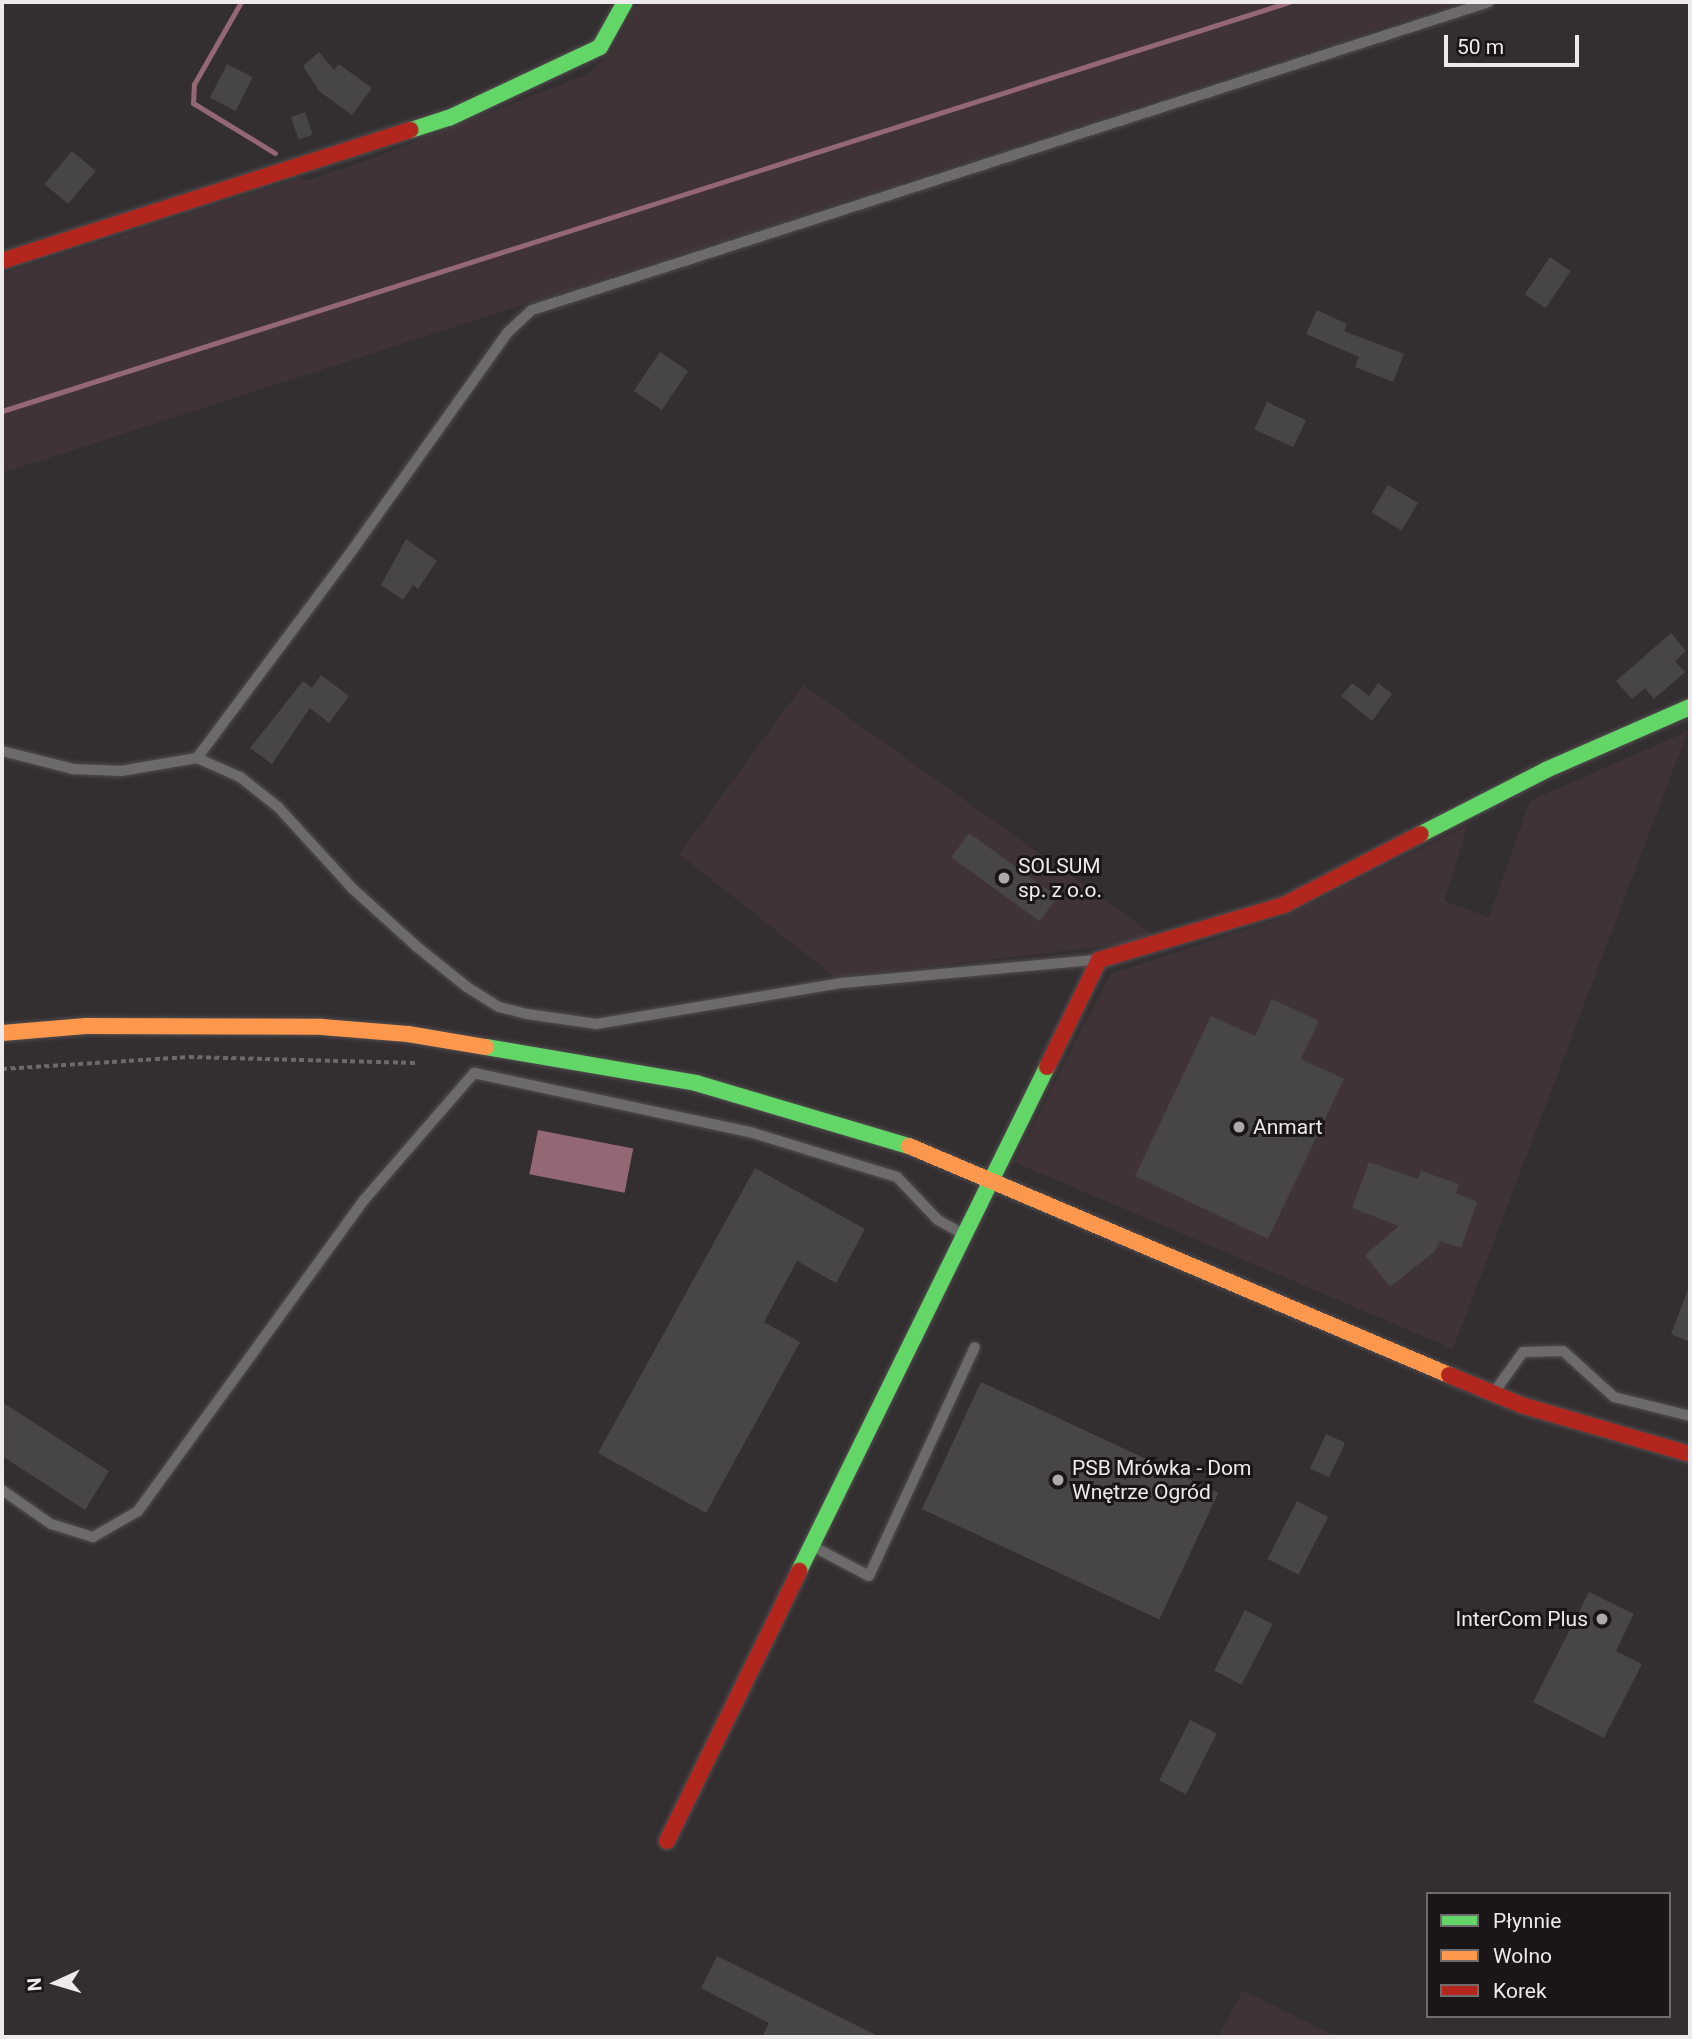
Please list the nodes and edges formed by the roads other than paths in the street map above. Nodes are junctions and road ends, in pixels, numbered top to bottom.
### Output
1 (625, 2) edge
2 (1489, 2) edge
3 (2, 261) edge
4 (1690, 707) edge
5 (2, 751) edge
6 (197, 758) junction
7 (1099, 960) junction
8 (2, 1033) edge
9 (991, 1177) junction
10 (964, 1234) junction
11 (975, 1347) dead end
12 (1493, 1394) junction
13 (1690, 1416) edge
14 (1690, 1454) edge
15 (2, 1490) edge
16 (811, 1546) junction
17 (667, 1840) dead end

1 - 3 street
2 - 6 lane
4 - 7 street
5 - 6 lane
6 - 7 lane
7 - 9 street
8 - 9 street
9 - 10 street
9 - 12 street
10 - 15 lane
10 - 16 street
11 - 16 lane
12 - 13 lane
12 - 14 street
16 - 17 street

